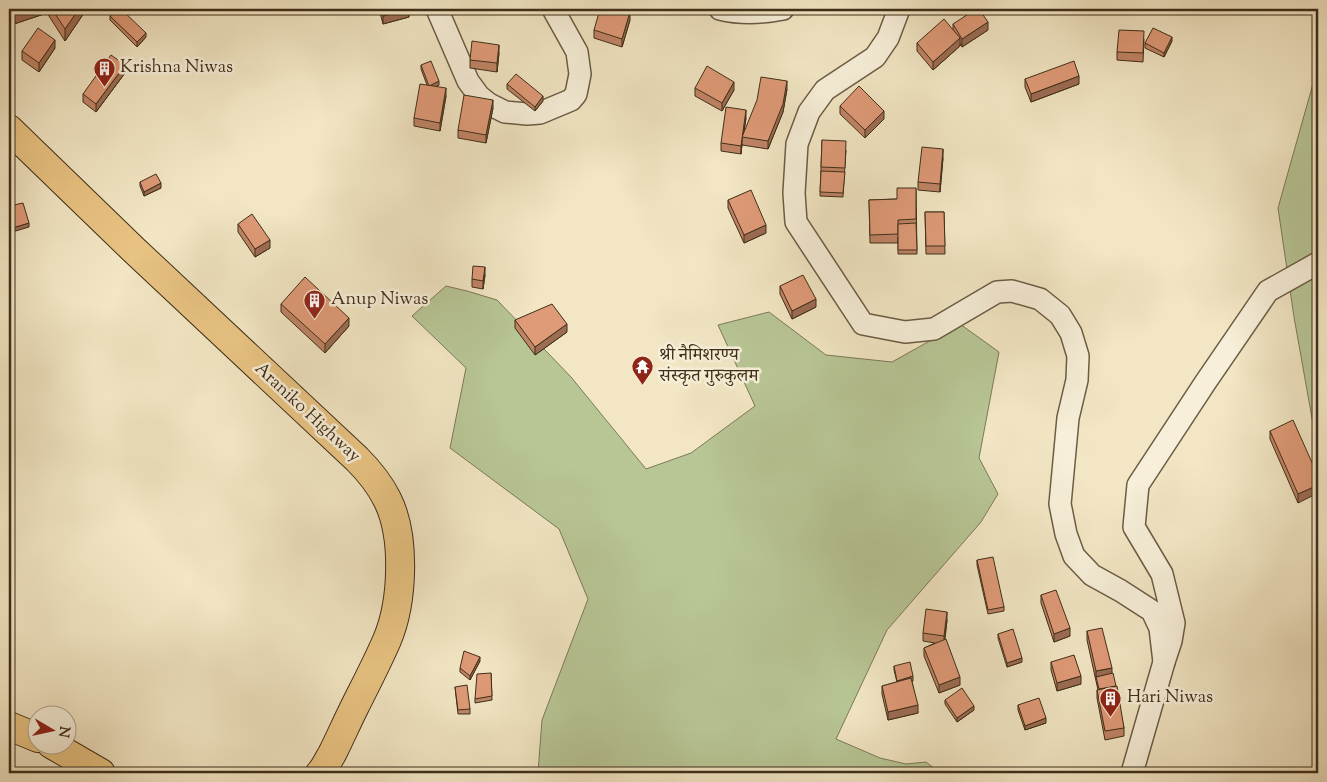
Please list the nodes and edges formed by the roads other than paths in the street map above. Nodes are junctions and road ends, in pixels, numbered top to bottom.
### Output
1 (437, 9) edge
2 (553, 9) edge
3 (720, 9) edge
4 (783, 9) edge
5 (899, 9) edge
6 (9, 129) edge
7 (1318, 263) edge
8 (1164, 662) junction
9 (9, 726) edge
10 (28, 734) edge
11 (68, 754) edge
12 (101, 773) edge
13 (320, 773) edge
14 (1132, 773) edge

1 - 2 street
3 - 4 street
5 - 8 street
6 - 13 highway, Araniko Highway
7 - 8 street
8 - 14 street
9 - 10 highway
11 - 12 highway

